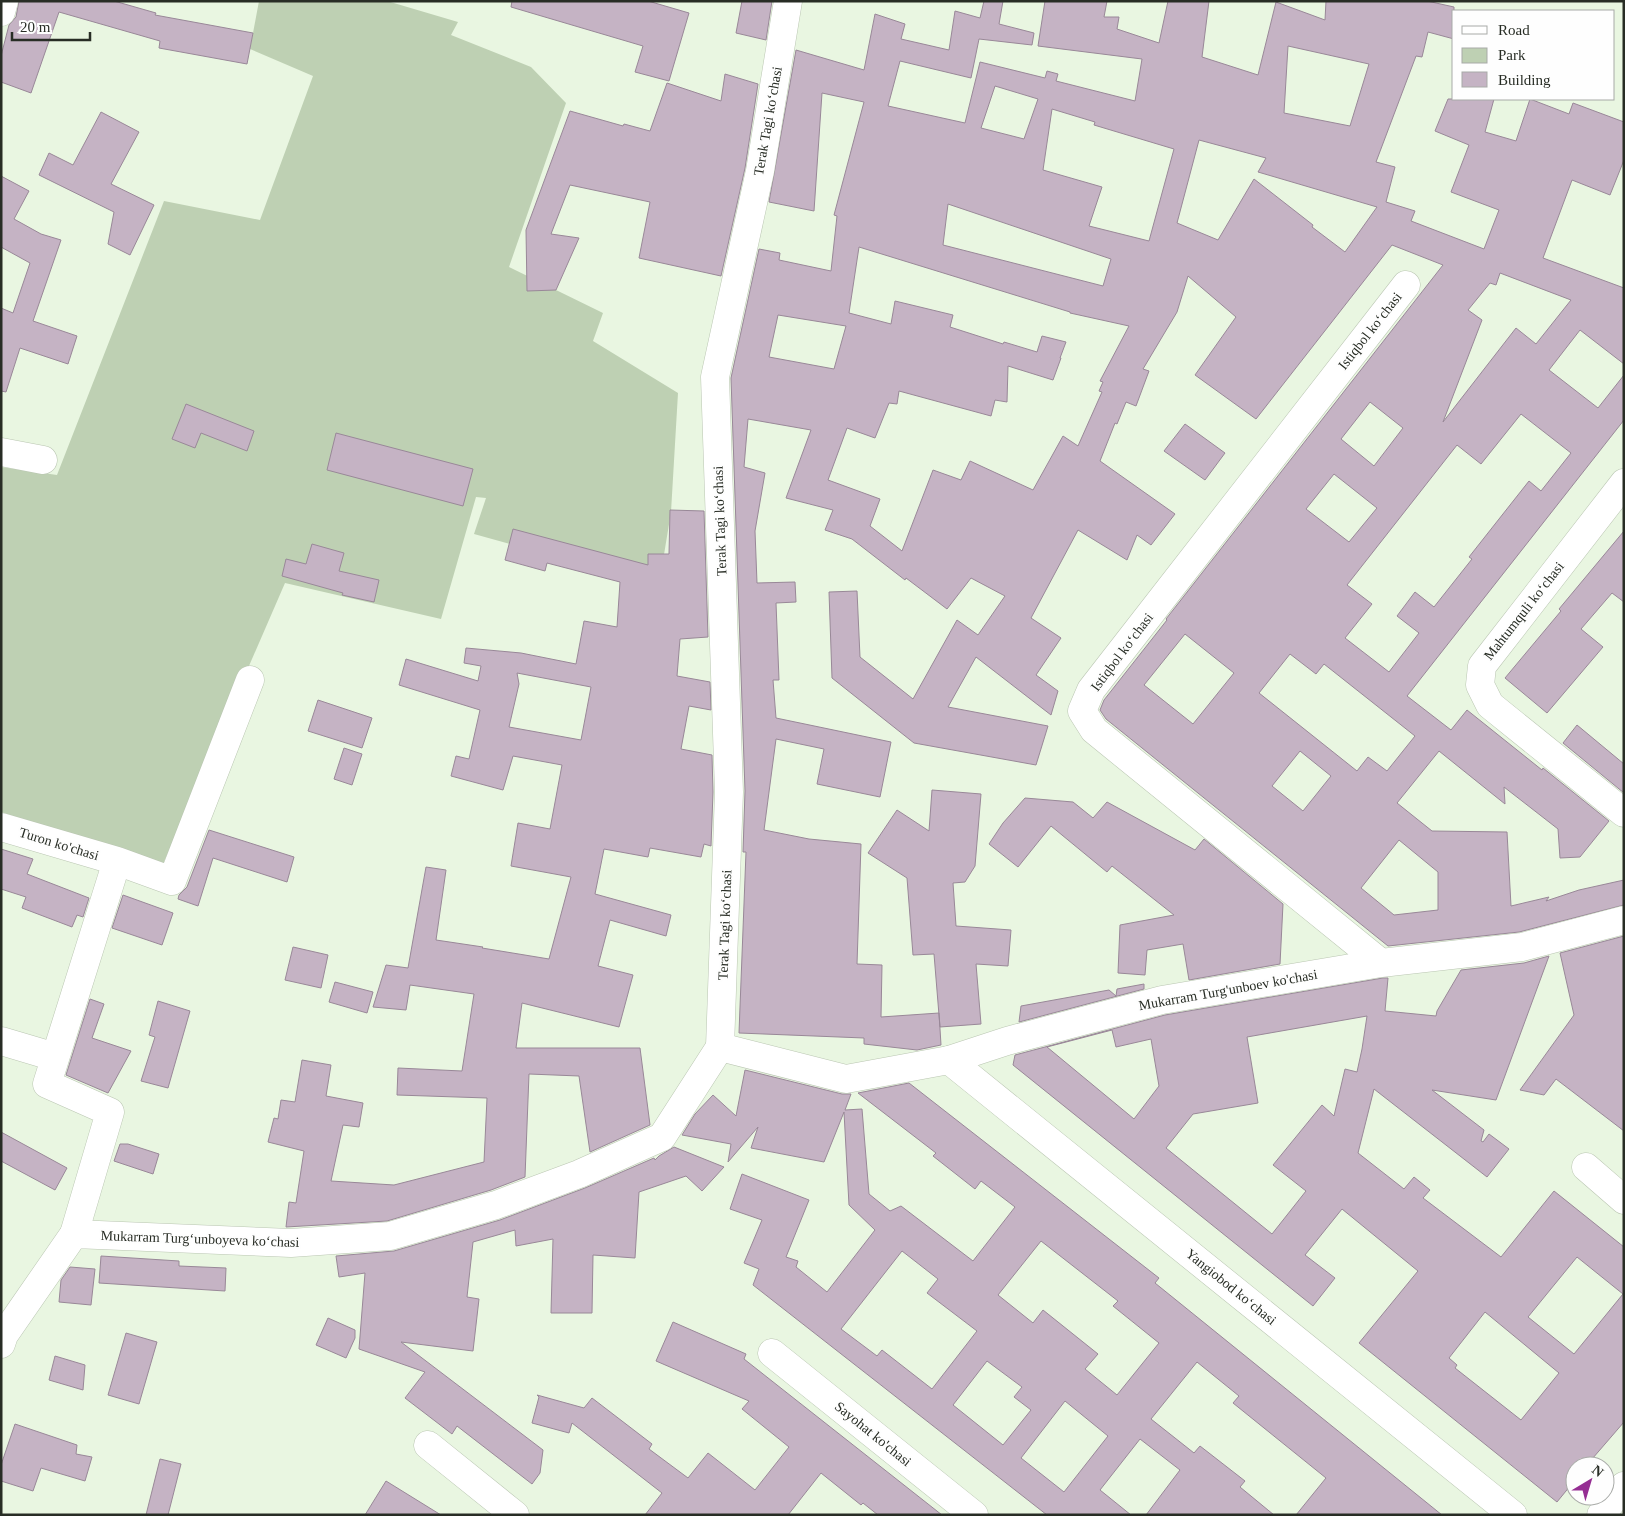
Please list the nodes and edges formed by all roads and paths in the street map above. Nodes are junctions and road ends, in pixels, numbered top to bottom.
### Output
1 (4, 1) edge
2 (788, 1) edge
3 (1, 12) edge
4 (1406, 285) dead end
5 (1, 452) edge
6 (43, 460) dead end
7 (1624, 483) edge
8 (250, 680) dead end
9 (1624, 813) edge
10 (1, 827) edge
11 (117, 862) junction
12 (1624, 920) edge
13 (1381, 963) junction
14 (1, 1041) edge
15 (720, 1047) junction
16 (55, 1057) junction
17 (949, 1060) junction
18 (1586, 1167) dead end
19 (1624, 1200) edge
20 (74, 1234) junction
21 (1, 1344) edge
22 (772, 1354) dead end
23 (428, 1445) dead end
24 (1624, 1486) edge
25 (515, 1515) edge
26 (974, 1515) edge
27 (1513, 1515) edge
28 (1601, 1515) edge

1 - 3 street
2 - 15 street, Terak Tagi koʻchasi
4 - 13 street, Istiqbol koʻchasi
5 - 6 street
7 - 9 street, Mahtumquli koʻchasi
8 - 11 street, Turon ko'chasi
10 - 11 street, Turon ko'chasi
11 - 16 street
12 - 13 street, Mukarram Turg'unboev ko'chasi
13 - 17 street, Mukarram Turg'unboev ko'chasi
14 - 16 street
15 - 17 street, Mukarram Turg'unboev ko'chasi
15 - 20 street, Mukarram Turgʻunboyeva koʻchasi
16 - 20 street
17 - 27 street, Yangiobod koʻchasi
18 - 19 street
20 - 21 street
22 - 26 street, Sayohat ko'chasi
23 - 25 street
24 - 28 street

